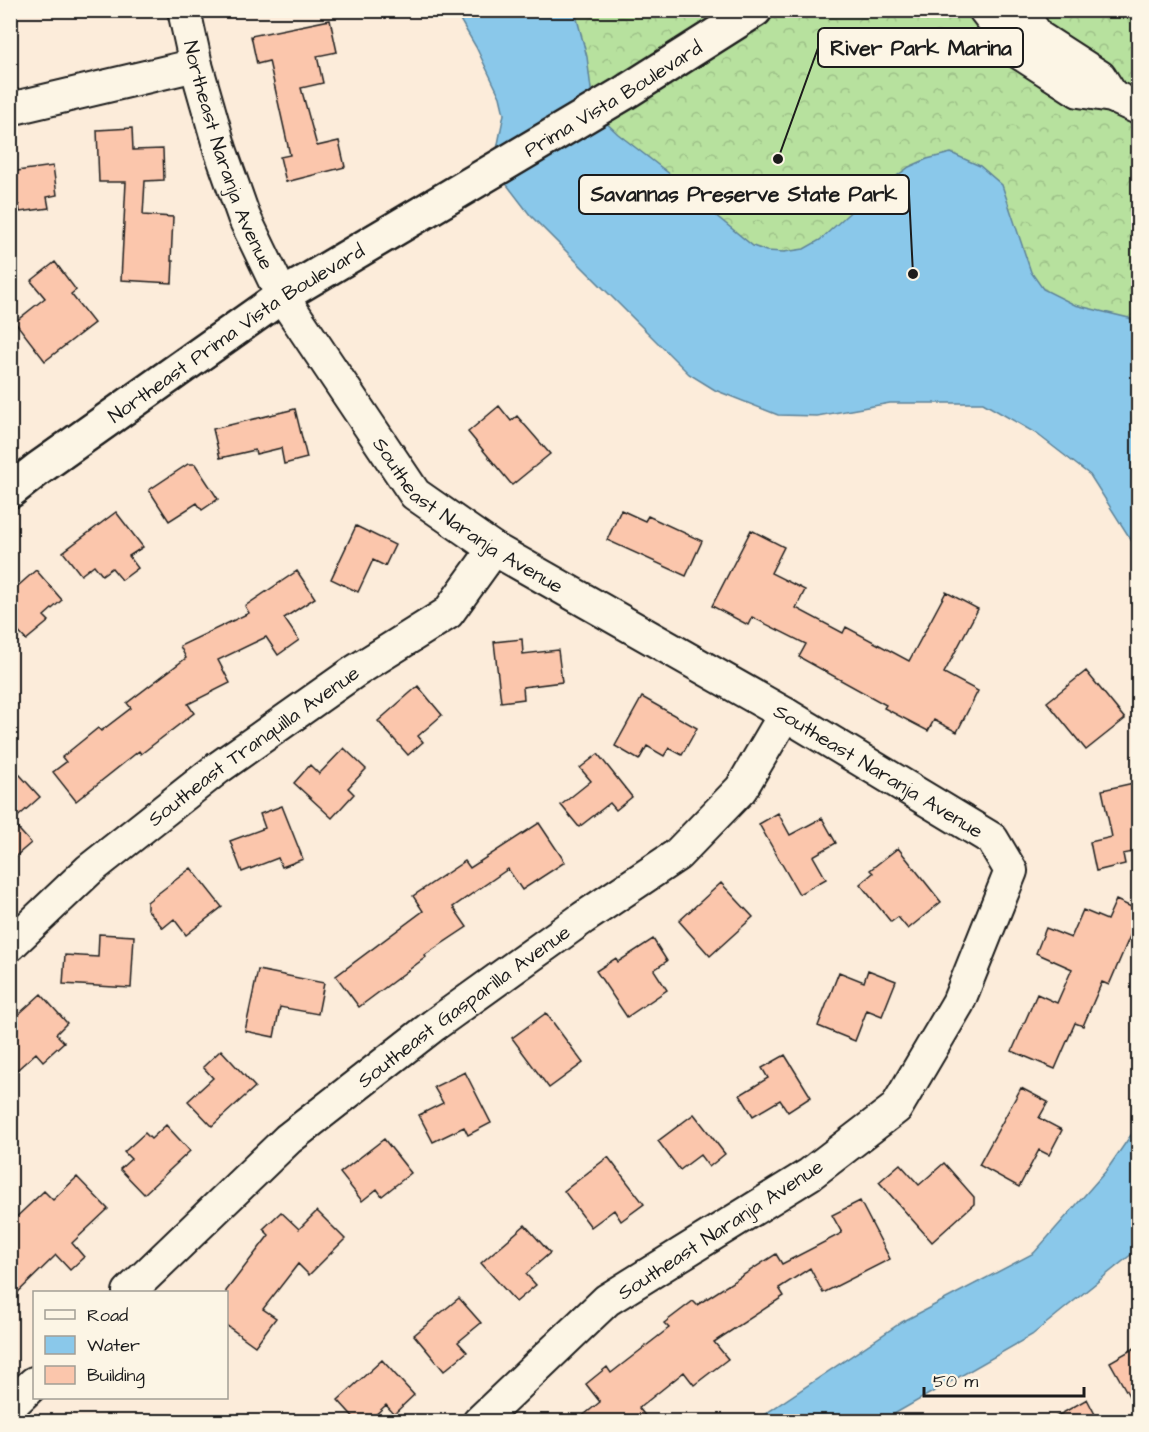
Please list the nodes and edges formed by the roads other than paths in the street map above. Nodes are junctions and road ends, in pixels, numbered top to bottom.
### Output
1 (184, 10) edge
2 (755, 10) edge
3 (985, 10) edge
4 (1020, 10) edge
5 (196, 65) junction
6 (1125, 102) edge
7 (10, 109) edge
8 (468, 184) joint
9 (282, 296) junction
10 (10, 491) edge
11 (495, 549) junction
12 (785, 714) junction
13 (10, 945) edge
14 (131, 1291) edge
15 (33, 1384) edge
16 (10, 1406) edge
17 (479, 1422) edge

1 - 5 street, Northeast Naranja Avenue
2 - 8 main road, Prima Vista Boulevard
3 - 6 street
4 - 6 street
5 - 7 street
5 - 9 street, Northeast Naranja Avenue
8 - 9 main road, Northeast Prima Vista Boulevard
9 - 10 main road, Northeast Prima Vista Boulevard
9 - 11 street, Southeast Naranja Avenue
11 - 12 street, Southeast Naranja Avenue
11 - 13 street, Southeast Tranquilla Avenue
12 - 14 street, Southeast Gasparilla Avenue
12 - 17 street, Southeast Naranja Avenue
15 - 16 street

